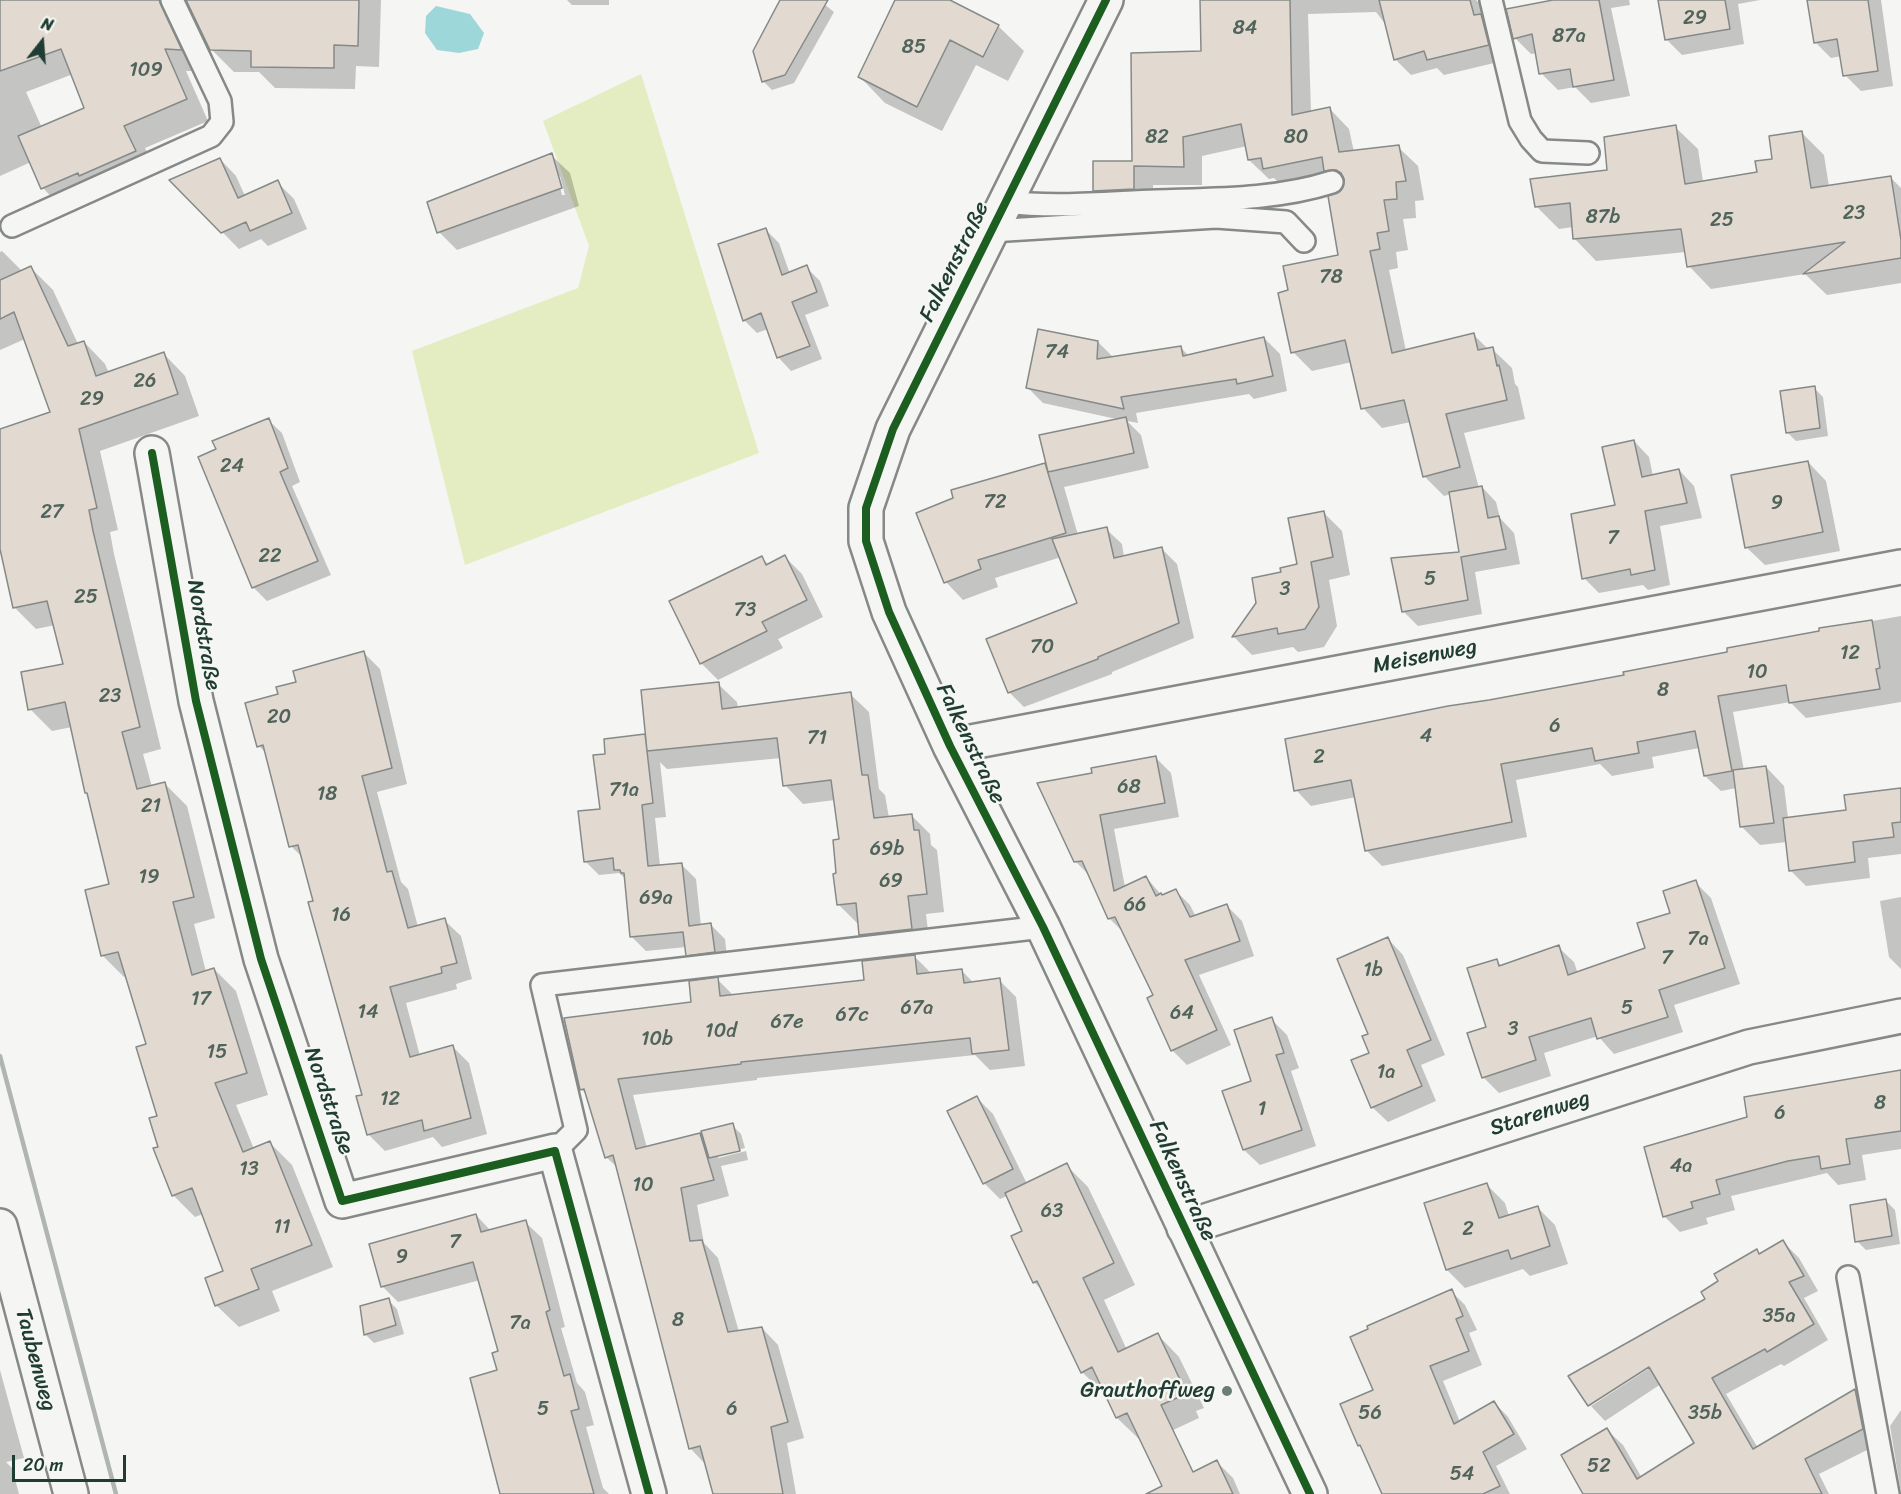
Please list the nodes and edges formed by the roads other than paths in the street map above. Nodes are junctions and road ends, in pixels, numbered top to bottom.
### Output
1 (172, 0) edge
2 (1106, 0) edge
3 (1491, 0) edge
4 (1588, 153) dead end
5 (1332, 182) dead end
6 (998, 216) junction
7 (12, 226) dead end
8 (1304, 241) dead end
9 (152, 453) dead end
10 (1901, 567) edge
11 (950, 746) junction
12 (1043, 927) junction
13 (1901, 1016) edge
14 (555, 1151) junction
15 (0, 1226) edge
16 (1184, 1228) junction
17 (1848, 1277) dead end
18 (71, 1494) edge
19 (649, 1494) edge
20 (1310, 1494) edge
21 (1888, 1494) edge

1 - 7 lane
2 - 6 street, Falkenstraße
3 - 4 lane
5 - 6 lane
6 - 8 lane
6 - 11 street, Falkenstraße
9 - 14 street, Nordstraße
10 - 11 street, Meisenweg
11 - 12 street, Falkenstraße
12 - 14 lane
12 - 16 street, Falkenstraße
13 - 16 street, Starenweg
14 - 19 street
15 - 18 street, Taubenweg
16 - 20 street, Falkenstraße
17 - 21 lane

